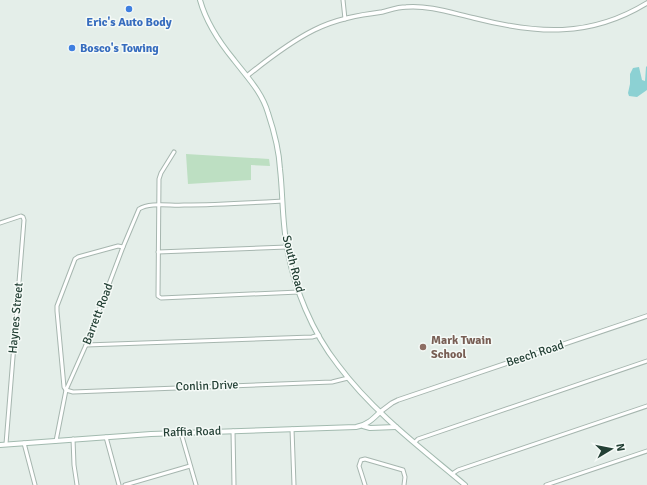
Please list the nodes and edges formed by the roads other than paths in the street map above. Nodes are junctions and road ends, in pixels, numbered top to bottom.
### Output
1 (200, 0) edge
2 (343, 0) edge
3 (647, 3) edge
4 (345, 19) junction
5 (247, 76) junction
6 (174, 152) dead end
7 (282, 201) junction
8 (159, 206) junction
9 (0, 223) edge
10 (123, 247) junction
11 (287, 247) junction
12 (158, 252) junction
13 (299, 292) junction
14 (647, 316) edge
15 (319, 335) junction
16 (86, 345) junction
17 (647, 361) edge
18 (348, 378) junction
19 (66, 390) junction
20 (647, 406) edge
21 (380, 412) junction
22 (362, 426) junction
23 (396, 427) junction
24 (292, 428) junction
25 (233, 431) junction
26 (181, 433) junction
27 (106, 437) junction
28 (73, 439) junction
29 (56, 441) junction
30 (415, 442) junction
31 (24, 443) junction
32 (6, 444) junction
33 (0, 445) edge
34 (647, 451) edge
35 (190, 466) junction
36 (452, 474) junction
37 (35, 485) edge
38 (77, 485) edge
39 (119, 485) edge
40 (125, 485) edge
41 (196, 485) edge
42 (234, 485) edge
43 (294, 485) edge
44 (365, 485) edge
45 (404, 485) edge
46 (465, 485) edge
47 (546, 485) edge

1 - 5 main road, South Road
2 - 4 street
3 - 4 street
4 - 5 street
5 - 7 main road, South Road
6 - 8 street
7 - 8 street
7 - 11 main road, South Road
8 - 10 street, Barrett Road
8 - 12 street
9 - 32 street, Haynes Street
10 - 16 street, Barrett Road
10 - 19 street
11 - 12 street
11 - 13 main road, South Road
12 - 13 street
13 - 15 main road, South Road
14 - 21 street, Beech Road
15 - 16 street
15 - 18 main road, South Road
16 - 19 street, Barrett Road
17 - 30 street
18 - 19 street, Conlin Drive
18 - 21 main road, South Road
19 - 29 street, Barrett Road
20 - 36 street
21 - 22 main road
21 - 23 main road, South Road
22 - 23 main road, Raffia Road
22 - 24 main road, Raffia Road
23 - 30 main road, South Road
24 - 25 main road, Raffia Road
24 - 43 street
25 - 26 main road, Raffia Road
25 - 42 street
26 - 27 main road, Raffia Road
26 - 35 street
27 - 28 main road, Raffia Road
27 - 39 street
28 - 29 main road, Raffia Road
28 - 38 street
29 - 31 main road, Raffia Road
30 - 36 main road, South Road
31 - 32 main road, Raffia Road
31 - 37 street
32 - 33 main road, Raffia Road
34 - 47 street
35 - 40 street
35 - 41 street
36 - 46 main road, South Road
44 - 45 street

